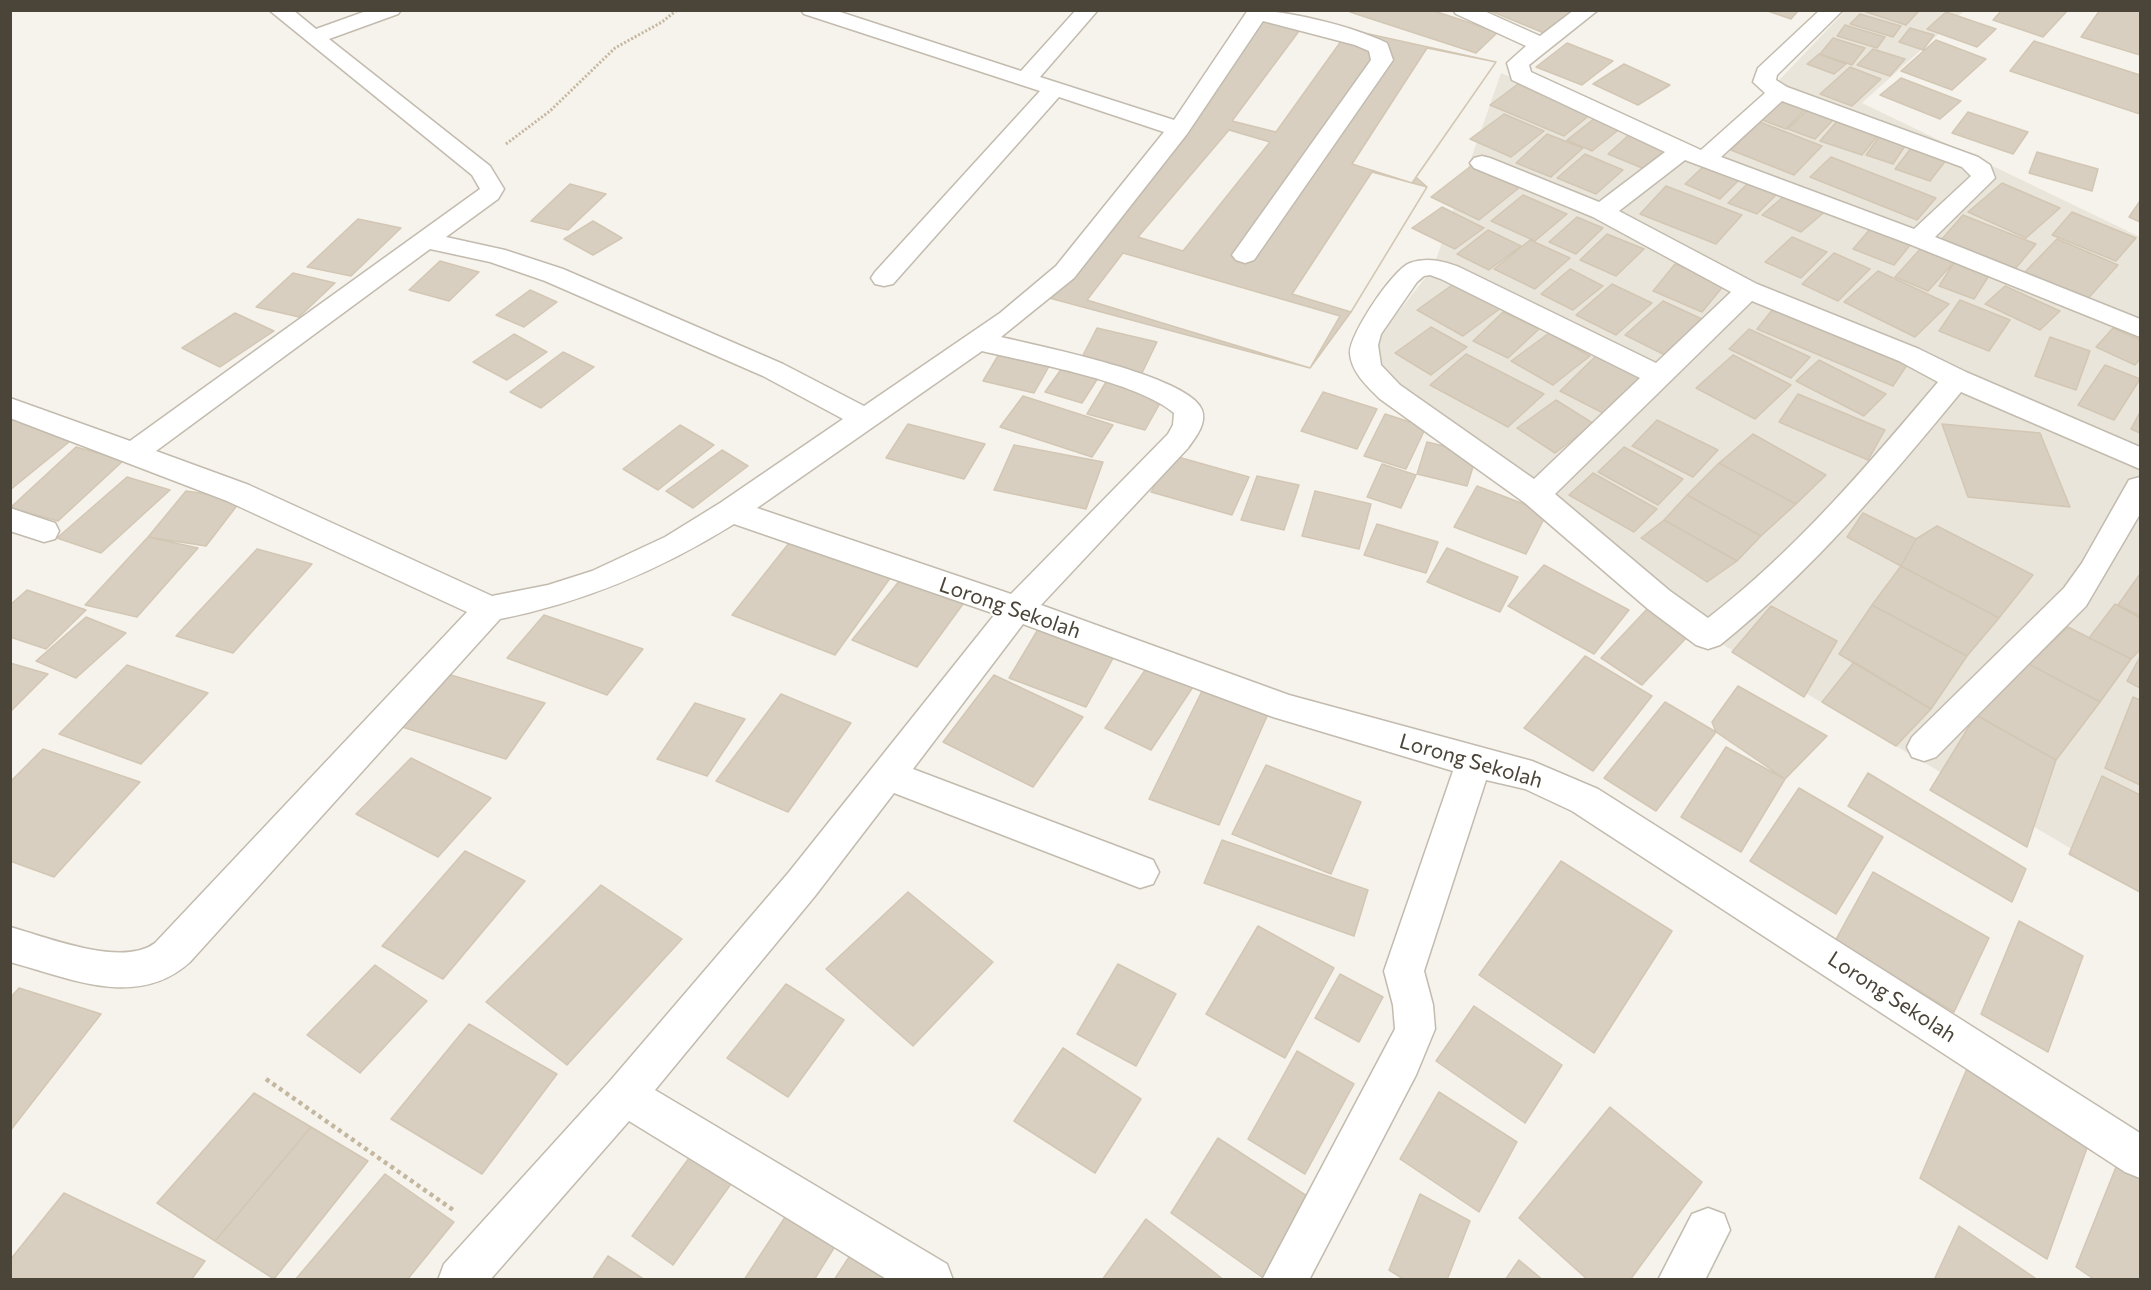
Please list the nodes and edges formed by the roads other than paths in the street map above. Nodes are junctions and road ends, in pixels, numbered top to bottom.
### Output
1 (279, 10) edge
2 (391, 10) edge
3 (811, 10) edge
4 (1088, 10) edge
5 (1463, 10) edge
6 (1588, 10) edge
7 (1833, 10) edge
8 (1259, 12) edge
9 (314, 37) junction
10 (1541, 45) junction
11 (1025, 80) junction
12 (1054, 88) junction
13 (1779, 92) junction
14 (1179, 129) junction
15 (1693, 155) junction
16 (1482, 163) dead end
17 (1602, 212) junction
18 (1918, 239) junction
19 (426, 241) junction
20 (1245, 255) dead end
21 (884, 278) dead end
22 (1748, 290) junction
23 (2140, 329) edge
24 (975, 340) junction
25 (1658, 376) junction
26 (1956, 379) junction
27 (10, 407) edge
28 (864, 418) junction
29 (132, 454) junction
30 (2140, 459) edge
31 (2140, 488) edge
32 (1536, 495) junction
33 (731, 511) junction
34 (10, 519) edge
35 (45, 531) dead end
36 (490, 609) junction
37 (1017, 609) junction
38 (1924, 747) dead end
39 (1474, 762) junction
40 (886, 774) junction
41 (1140, 872) dead end
42 (10, 944) edge
43 (625, 1095) junction
44 (2140, 1157) edge
45 (1708, 1230) dead end
46 (460, 1280) edge
47 (931, 1280) edge
48 (1284, 1280) edge
49 (1680, 1280) edge

1 - 9 street
2 - 9 street
3 - 11 street
4 - 11 street
5 - 10 street
6 - 10 street
7 - 13 street
8 - 14 street
8 - 20 street
9 - 19 street
10 - 15 street
11 - 12 street
12 - 14 street
12 - 21 street
13 - 15 street
13 - 18 street
14 - 24 street
15 - 17 street
15 - 18 street
16 - 17 street
17 - 22 street
18 - 23 street
19 - 28 street
19 - 29 street
22 - 25 street
22 - 26 street
24 - 28 street
24 - 37 street
25 - 32 street
25 - 32 street
26 - 30 street
26 - 32 street
27 - 29 street
28 - 33 street
29 - 36 street
31 - 38 street
33 - 36 street
33 - 37 street, Lorong Sekolah
34 - 35 street
36 - 42 street
37 - 39 street, Lorong Sekolah
37 - 40 street
39 - 44 street, Lorong Sekolah
39 - 48 street
40 - 41 street
40 - 43 street
43 - 46 street
43 - 47 street
45 - 49 street

